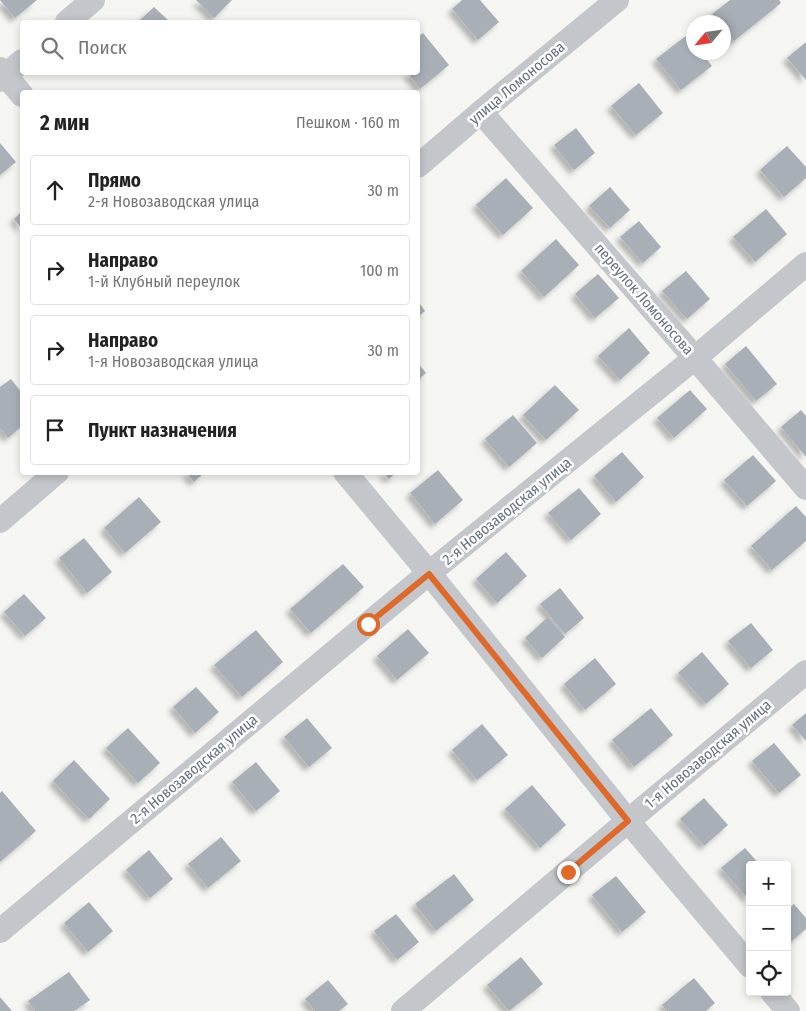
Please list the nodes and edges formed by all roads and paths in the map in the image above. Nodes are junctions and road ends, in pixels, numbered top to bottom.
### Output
1 (93, 0) edge
2 (617, 0) edge
3 (69, 20) edge
4 (7, 71) edge
5 (20, 92) edge
6 (481, 112) junction
7 (420, 164) edge
8 (806, 264) edge
9 (696, 358) junction
10 (54, 475) edge
11 (347, 475) edge
12 (806, 488) edge
13 (0, 521) edge
14 (429, 574) junction
15 (806, 672) edge
16 (628, 821) junction
17 (0, 931) edge
18 (746, 961) edge
19 (775, 996) edge
20 (403, 1011) edge
21 (788, 1011) edge

1 - 3 street
2 - 6 street, улица Ломоносова
4 - 5 street
6 - 7 street, улица Ломоносова
6 - 9 street, переулок Ломоносова
8 - 9 street, 2-я Новозаводская улица
9 - 12 street, переулок Ломоносова
9 - 14 street, 2-я Новозаводская улица
10 - 13 street
11 - 14 street
14 - 16 street
14 - 17 street, 2-я Новозаводская улица
15 - 16 street, 1-я Новозаводская улица
16 - 18 street
16 - 20 street, 1-я Новозаводская улица
19 - 21 street

